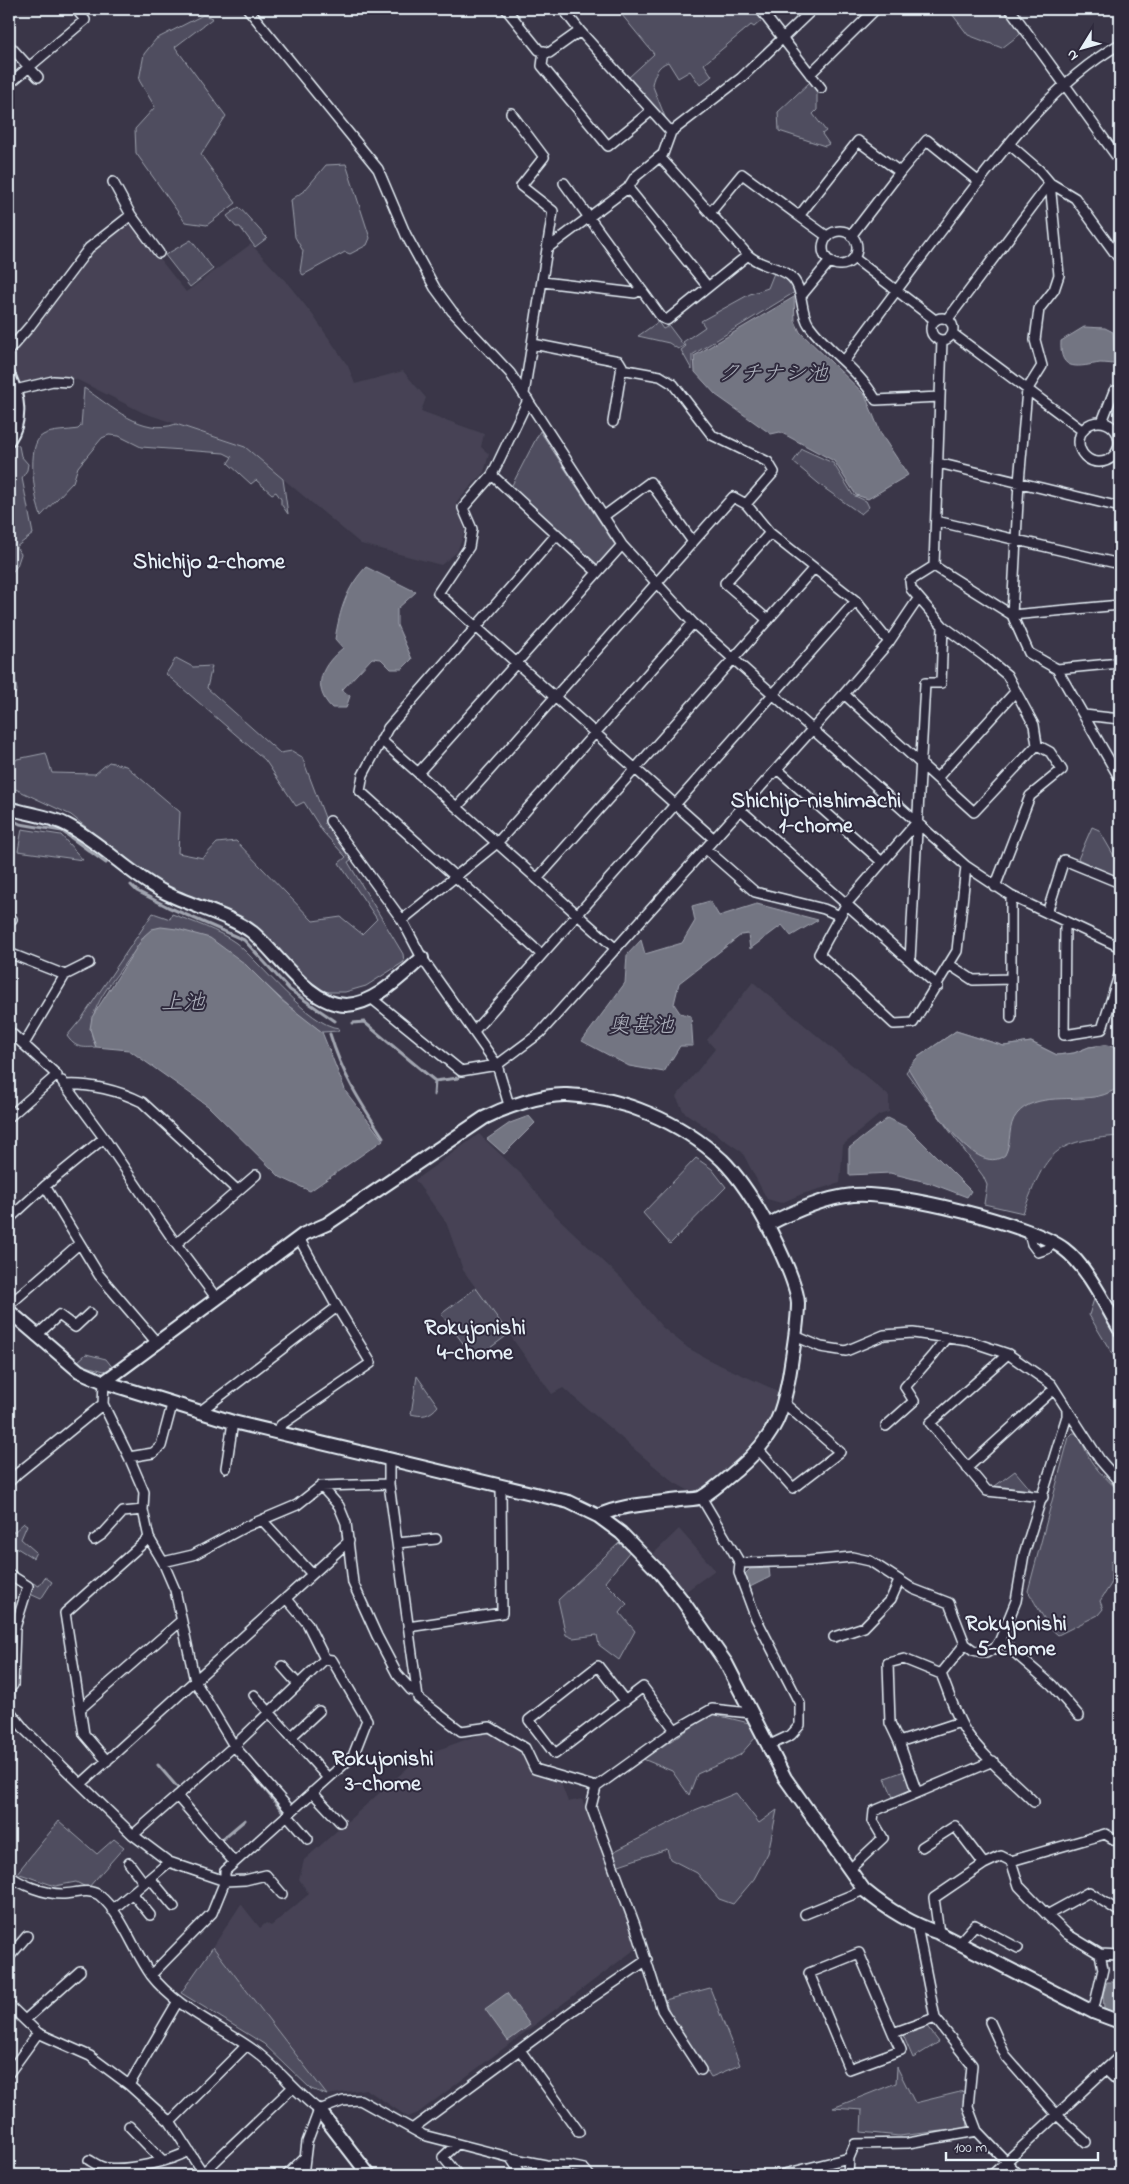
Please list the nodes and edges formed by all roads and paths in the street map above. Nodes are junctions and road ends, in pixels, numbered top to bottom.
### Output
1 (76, 9) edge
2 (248, 9) edge
3 (506, 9) edge
4 (563, 9) edge
5 (760, 9) edge
6 (814, 9) edge
7 (876, 9) edge
8 (1010, 9) edge
9 (580, 31) junction
10 (782, 39) junction
11 (1120, 44) edge
12 (9, 45) edge
13 (544, 51) junction
14 (28, 66) junction
15 (810, 74) junction
16 (38, 77) dead end
17 (9, 84) edge
18 (1065, 85) junction
19 (821, 88) dead end
20 (652, 111) junction
21 (511, 113) dead end
22 (671, 132) junction
23 (1009, 144) junction
24 (660, 157) junction
25 (1120, 161) edge
26 (900, 172) junction
27 (113, 182) dead end
28 (979, 182) junction
29 (564, 183) dead end
30 (1050, 183) junction
31 (628, 188) junction
32 (710, 213) junction
33 (131, 215) junction
34 (799, 216) junction
35 (588, 217) junction
36 (828, 236) junction
37 (851, 236) junction
38 (548, 247) junction
39 (160, 252) dead end
40 (748, 255) junction
41 (854, 258) junction
42 (1120, 260) edge
43 (830, 261) junction
44 (543, 282) junction
45 (708, 287) junction
46 (640, 289) junction
47 (896, 291) junction
48 (802, 295) junction
49 (948, 319) junction
50 (935, 320) junction
51 (952, 334) junction
52 (942, 340) junction
53 (533, 344) junction
54 (9, 350) edge
55 (845, 360) junction
56 (622, 369) junction
57 (9, 376) edge
58 (66, 382) dead end
59 (15, 390) junction
60 (1027, 390) junction
61 (1120, 393) edge
62 (526, 397) junction
63 (940, 397) junction
64 (613, 422) dead end
65 (1102, 422) junction
66 (1083, 431) junction
67 (9, 439) edge
68 (1119, 448) edge
69 (938, 463) junction
70 (492, 475) junction
71 (1019, 482) junction
72 (746, 504) junction
73 (1120, 507) edge
74 (604, 516) junction
75 (936, 522) junction
76 (770, 532) junction
77 (557, 534) junction
78 (1017, 539) junction
79 (693, 542) junction
80 (622, 544) junction
81 (1120, 564) edge
82 (934, 566) junction
83 (814, 568) junction
84 (597, 572) junction
85 (656, 581) junction
86 (918, 598) junction
87 (856, 601) junction
88 (1120, 605) edge
89 (1012, 615) junction
90 (768, 620) junction
91 (693, 623) junction
92 (943, 626) junction
93 (476, 628) junction
94 (889, 642) junction
95 (733, 658) junction
96 (515, 663) junction
97 (1120, 663) edge
98 (1057, 669) junction
99 (1016, 691) junction
100 (773, 694) junction
101 (844, 694) junction
102 (554, 698) junction
103 (1084, 715) junction
104 (1120, 719) edge
105 (812, 729) junction
106 (594, 734) junction
107 (381, 740) junction
108 (1037, 745) junction
109 (920, 763) junction
110 (777, 769) junction
111 (635, 770) junction
112 (418, 773) junction
113 (937, 778) junction
114 (1120, 779) edge
115 (675, 805) junction
116 (457, 807) junction
117 (9, 808) edge
118 (741, 810) junction
119 (330, 821) dead end
120 (917, 822) junction
121 (714, 839) junction
122 (497, 843) junction
123 (706, 849) junction
124 (882, 862) junction
125 (966, 866) junction
126 (456, 878) junction
127 (537, 879) junction
128 (1120, 883) edge
129 (995, 887) junction
130 (1010, 896) junction
131 (847, 903) junction
132 (1047, 913) junction
133 (577, 914) junction
134 (840, 916) junction
135 (402, 920) junction
136 (1065, 922) junction
137 (1120, 947) edge
138 (616, 949) junction
139 (9, 954) edge
140 (541, 954) junction
141 (422, 958) junction
142 (910, 960) junction
143 (89, 963) dead end
144 (950, 965) junction
145 (1120, 972) edge
146 (66, 975) junction
147 (1011, 979) junction
148 (938, 986) junction
149 (371, 998) junction
150 (1011, 1018) dead end
151 (9, 1031) edge
152 (474, 1031) junction
153 (24, 1044) junction
154 (497, 1064) junction
155 (57, 1075) junction
156 (64, 1085) junction
157 (509, 1105) junction
158 (9, 1117) edge
159 (104, 1138) junction
160 (256, 1175) dead end
161 (45, 1186) junction
162 (237, 1190) junction
163 (9, 1219) edge
164 (767, 1225) junction
165 (298, 1238) junction
166 (80, 1244) junction
167 (176, 1244) junction
168 (217, 1299) junction
169 (9, 1305) edge
170 (337, 1307) junction
171 (9, 1311) edge
172 (90, 1313) dead end
173 (1120, 1330) edge
174 (36, 1336) junction
175 (795, 1336) junction
176 (946, 1338) junction
177 (158, 1344) junction
178 (1008, 1354) junction
179 (104, 1382) junction
180 (1054, 1389) junction
181 (103, 1404) junction
182 (785, 1404) junction
183 (172, 1405) junction
184 (1067, 1409) junction
185 (198, 1413) junction
186 (233, 1422) junction
187 (886, 1426) dead end
188 (277, 1431) junction
189 (757, 1448) junction
190 (129, 1457) junction
191 (389, 1459) junction
192 (226, 1468) dead end
193 (967, 1468) junction
194 (9, 1482) edge
195 (1120, 1483) edge
196 (390, 1484) junction
197 (501, 1485) junction
198 (321, 1486) junction
199 (701, 1497) junction
200 (1043, 1497) junction
201 (143, 1510) junction
202 (598, 1516) junction
203 (262, 1520) junction
204 (149, 1538) junction
205 (436, 1539) dead end
206 (94, 1540) dead end
207 (349, 1541) junction
208 (397, 1543) junction
209 (164, 1562) junction
210 (740, 1564) junction
211 (9, 1574) edge
212 (312, 1574) junction
213 (899, 1581) junction
214 (286, 1598) junction
215 (181, 1621) junction
216 (408, 1627) junction
217 (834, 1638) dead end
218 (1000, 1640) junction
219 (965, 1644) junction
220 (325, 1659) junction
221 (282, 1666) dead end
222 (941, 1674) junction
223 (195, 1681) junction
224 (298, 1684) junction
225 (9, 1689) edge
226 (417, 1691) junction
227 (254, 1695) dead end
228 (625, 1701) junction
229 (80, 1709) junction
230 (9, 1710) edge
231 (319, 1710) dead end
232 (268, 1712) junction
233 (750, 1713) junction
234 (1079, 1716) dead end
235 (960, 1722) junction
236 (676, 1730) junction
237 (291, 1737) junction
238 (899, 1742) junction
239 (234, 1746) junction
240 (768, 1749) junction
241 (107, 1761) junction
242 (993, 1761) junction
243 (328, 1778) junction
244 (81, 1784) junction
245 (596, 1787) junction
246 (312, 1792) junction
247 (917, 1793) junction
248 (177, 1796) junction
249 (1034, 1802) dead end
250 (289, 1813) junction
251 (340, 1822) dead end
252 (133, 1834) junction
253 (308, 1839) dead end
254 (1120, 1843) edge
255 (922, 1847) dead end
256 (1010, 1861) junction
257 (169, 1862) junction
258 (234, 1862) junction
259 (129, 1863) dead end
260 (984, 1864) junction
261 (850, 1869) junction
262 (9, 1875) edge
263 (147, 1880) junction
264 (225, 1881) junction
265 (864, 1890) junction
266 (132, 1893) junction
267 (282, 1894) dead end
268 (174, 1907) dead end
269 (112, 1910) junction
270 (1120, 1912) edge
271 (805, 1914) dead end
272 (150, 1915) dead end
273 (1047, 1915) junction
274 (917, 1926) junction
275 (939, 1933) junction
276 (27, 1936) dead end
277 (958, 1944) junction
278 (1018, 1948) dead end
279 (1100, 1954) junction
280 (1120, 1955) edge
281 (9, 1957) edge
282 (647, 1960) junction
283 (80, 1970) dead end
284 (151, 1975) junction
285 (178, 2001) junction
286 (9, 2005) edge
287 (1093, 2012) junction
288 (935, 2018) junction
289 (25, 2020) junction
290 (990, 2022) dead end
291 (1120, 2022) edge
292 (893, 2032) junction
293 (38, 2033) junction
294 (246, 2046) junction
295 (520, 2050) junction
296 (1120, 2056) edge
297 (702, 2070) dead end
298 (1106, 2070) junction
299 (9, 2072) edge
300 (1120, 2083) edge
301 (130, 2085) junction
302 (292, 2088) junction
303 (319, 2110) junction
304 (1056, 2114) junction
305 (170, 2122) junction
306 (129, 2126) dead end
307 (412, 2129) junction
308 (977, 2131) junction
309 (579, 2132) dead end
310 (1086, 2142) dead end
311 (456, 2145) junction
312 (188, 2151) junction
313 (305, 2157) junction
314 (510, 2157) junction
315 (849, 2158) junction
316 (89, 2160) dead end
317 (163, 2161) junction
318 (1007, 2162) junction
319 (204, 2174) edge
320 (287, 2175) edge
321 (303, 2175) edge
322 (369, 2175) edge
323 (458, 2175) edge
324 (522, 2175) edge
325 (589, 2175) edge
326 (780, 2175) edge
327 (848, 2175) edge
328 (992, 2175) edge
329 (1019, 2175) edge

1 - 14 street
2 - 62 street
3 - 13 street
4 - 9 street
5 - 10 street
6 - 10 street
7 - 15 street
8 - 18 street
9 - 13 street
9 - 20 street
10 - 15 street
10 - 22 street
11 - 18 street
12 - 14 street
13 - 20 street
14 - 16 street
14 - 17 street
15 - 19 street
18 - 23 street
18 - 25 street
20 - 22 street
21 - 38 street
22 - 24 street
23 - 28 street
23 - 30 street
24 - 31 street
24 - 32 street
26 - 28 street
26 - 34 street
26 - 37 street
27 - 33 street
28 - 47 street
29 - 35 street
30 - 42 street
30 - 49 street
30 - 60 street
31 - 35 street
31 - 45 street
32 - 34 street
32 - 40 street
33 - 39 street
33 - 54 street
34 - 36 street
35 - 38 street
35 - 46 street
36 - 37 street
36 - 43 street
37 - 41 street
38 - 44 street
40 - 45 street
40 - 48 street
41 - 43 street
41 - 47 street
43 - 48 street
44 - 46 street
44 - 53 street
45 - 46 street
47 - 50 street
47 - 55 street
48 - 55 street
49 - 50 street
49 - 51 street
50 - 52 street
51 - 52 street
51 - 60 street
52 - 63 street
53 - 56 street
53 - 62 street
55 - 63 street
56 - 64 street
56 - 72 street
57 - 59 street
58 - 59 street
59 - 67 street
60 - 66 street
60 - 71 street
61 - 65 street
62 - 70 street
62 - 74 street
63 - 69 street
65 - 66 street
65 - 68 street
66 - 68 street
69 - 71 street
69 - 75 street
70 - 77 street
70 - 93 street
71 - 73 street
71 - 78 street
72 - 76 street
72 - 79 street
74 - 79 street
74 - 80 street
75 - 78 street
75 - 82 street
76 - 83 street
76 - 90 street
77 - 84 street
77 - 93 street
78 - 81 street
78 - 89 street
79 - 85 street
80 - 84 street
80 - 85 street
82 - 86 street
82 - 89 street
83 - 87 street
83 - 90 street
84 - 96 street
85 - 91 street
85 - 102 street
86 - 92 street
86 - 94 street
87 - 94 street
87 - 100 street
88 - 89 street
89 - 98 street
90 - 95 street
91 - 95 street
91 - 106 street
92 - 99 street
92 - 109 street
93 - 96 street
93 - 107 street
94 - 101 street
95 - 100 street
95 - 111 street
96 - 102 street
96 - 112 street
97 - 98 street
98 - 103 street
99 - 108 street
99 - 113 street
100 - 105 street
100 - 115 street
101 - 105 street
101 - 109 street
102 - 106 street
102 - 116 street
103 - 104 street
103 - 114 street
105 - 110 street
105 - 120 street
106 - 111 street
106 - 122 street
107 - 112 street
107 - 126 street
108 - 113 street
108 - 129 street
109 - 113 street
109 - 120 street
110 - 118 street
110 - 124 street
111 - 115 street
111 - 127 street
112 - 116 street
115 - 121 street
115 - 133 street
116 - 122 street
117 - 149 street
118 - 121 street
118 - 131 street
119 - 135 street
120 - 124 street
120 - 125 street
120 - 142 street
121 - 123 street
122 - 126 street
122 - 127 street
123 - 134 street
123 - 138 street
124 - 131 street
125 - 129 street
125 - 144 street
126 - 135 street
126 - 140 street
127 - 133 street
128 - 132 street
129 - 130 street
130 - 132 street
130 - 147 street
131 - 134 street
131 - 142 street
132 - 136 street
133 - 138 street
133 - 140 street
134 - 148 street
135 - 141 street
136 - 137 street
136 - 145 street
138 - 154 street
139 - 146 street
140 - 152 street
141 - 149 street
141 - 152 street
142 - 148 street
143 - 146 street
144 - 147 street
144 - 148 street
146 - 153 street
147 - 150 street
149 - 154 street
151 - 153 street
152 - 154 street
153 - 155 street
154 - 157 street
155 - 156 street
155 - 158 street
156 - 159 street
156 - 162 street
157 - 164 street
157 - 165 street
159 - 161 street
159 - 167 street
160 - 162 street
161 - 163 street
161 - 166 street
162 - 167 street
164 - 173 street
164 - 175 street
165 - 168 street
165 - 170 street
166 - 169 street
166 - 177 street
167 - 168 street
168 - 177 street
170 - 185 street
170 - 188 street
171 - 174 street
172 - 174 street
174 - 179 street
175 - 176 street
175 - 182 street
176 - 178 street
176 - 187 street
177 - 179 street
178 - 180 street
178 - 193 street
179 - 181 street
179 - 183 street
180 - 184 street
180 - 193 street
181 - 190 street
181 - 194 street
182 - 189 street
182 - 189 street
183 - 185 street
183 - 190 street
184 - 195 street
184 - 200 street
185 - 186 street
186 - 188 street
186 - 192 street
188 - 191 street
189 - 199 street
190 - 201 street
191 - 196 street
191 - 197 street
193 - 200 street
196 - 198 street
196 - 208 street
197 - 202 street
197 - 216 street
198 - 203 street
198 - 207 street
199 - 202 street
199 - 210 street
200 - 218 street
201 - 204 street
201 - 206 street
202 - 233 street
203 - 209 street
203 - 212 street
204 - 209 street
204 - 229 street
205 - 208 street
207 - 212 street
207 - 226 street
208 - 216 street
209 - 215 street
210 - 213 street
210 - 240 street
211 - 225 street
212 - 214 street
213 - 217 street
213 - 219 street
214 - 220 street
214 - 223 street
215 - 223 street
215 - 229 street
216 - 226 street
218 - 219 street
218 - 234 street
219 - 222 street
220 - 224 street
220 - 243 street
221 - 224 street
222 - 235 street
222 - 238 street
223 - 239 street
223 - 241 street
224 - 232 street
226 - 245 street
227 - 232 street
228 - 228 street
228 - 236 street
229 - 241 street
230 - 244 street
231 - 237 street
232 - 237 street
232 - 239 street
233 - 236 street
233 - 240 street
235 - 238 street
235 - 242 street
236 - 245 street
237 - 243 street
238 - 247 street
239 - 248 street
239 - 250 street
240 - 261 street
241 - 244 street
242 - 247 street
242 - 249 street
243 - 246 street
244 - 252 street
245 - 282 street
246 - 250 street
246 - 251 street
247 - 261 street
248 - 252 street
248 - 258 street
250 - 253 street
250 - 258 street
252 - 257 street
254 - 256 street
255 - 260 street
256 - 260 street
256 - 273 street
257 - 263 street
257 - 264 street
258 - 264 street
259 - 263 street
260 - 275 street
261 - 265 street
262 - 269 street
263 - 266 street
263 - 268 street
264 - 267 street
264 - 284 street
265 - 271 street
265 - 274 street
266 - 269 street
266 - 272 street
269 - 284 street
270 - 273 street
273 - 279 street
274 - 275 street
274 - 288 street
275 - 277 street
276 - 281 street
277 - 278 street
277 - 287 street
279 - 280 street
279 - 287 street
282 - 295 street
282 - 297 street
283 - 289 street
284 - 285 street
285 - 294 street
285 - 301 street
286 - 289 street
287 - 291 street
288 - 292 street
288 - 308 street
289 - 293 street
290 - 304 street
292 - 292 street
293 - 299 street
293 - 301 street
294 - 302 street
294 - 305 street
295 - 307 street
295 - 309 street
296 - 298 street
298 - 300 street
298 - 304 street
301 - 305 street
302 - 303 street
302 - 319 street
303 - 307 street
303 - 313 street
303 - 322 street
304 - 310 street
304 - 318 street
305 - 312 street
306 - 317 street
307 - 311 street
308 - 315 street
308 - 318 street
311 - 314 street
311 - 323 street
312 - 317 street
312 - 319 street
313 - 320 street
313 - 321 street
314 - 324 street
314 - 325 street
315 - 326 street
315 - 327 street
316 - 317 street
318 - 328 street
318 - 329 street

